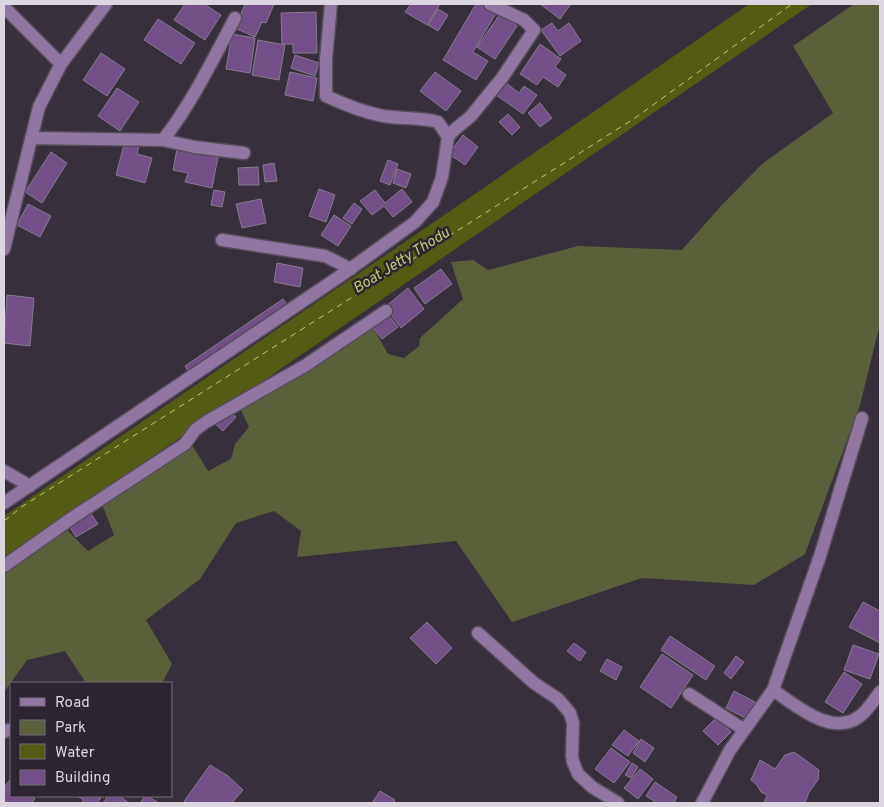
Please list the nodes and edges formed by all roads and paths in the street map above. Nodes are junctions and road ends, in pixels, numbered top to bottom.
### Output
1 (106, 4) edge
2 (331, 4) edge
3 (490, 4) edge
4 (4, 7) edge
5 (235, 18) dead end
6 (61, 64) junction
7 (448, 137) junction
8 (32, 138) junction
9 (163, 140) junction
10 (244, 153) dead end
11 (7, 221) edge
12 (222, 240) dead end
13 (4, 249) edge
14 (351, 268) junction
15 (386, 311) dead end
16 (862, 418) dead end
17 (4, 471) edge
18 (30, 486) junction
19 (4, 503) edge
20 (4, 566) edge
21 (478, 632) dead end
22 (773, 690) junction
23 (880, 692) edge
24 (689, 694) dead end
25 (743, 729) junction
26 (618, 803) edge
27 (702, 803) edge

1 - 6 street
2 - 7 street
3 - 7 street
4 - 6 street
5 - 9 street
6 - 8 street
7 - 14 street
8 - 9 street
8 - 11 street
9 - 10 street
11 - 13 street
12 - 14 street
14 - 18 street
15 - 20 street
16 - 22 street
17 - 18 street
18 - 19 street
21 - 26 street
22 - 23 street
22 - 25 street
24 - 25 street
25 - 27 street

